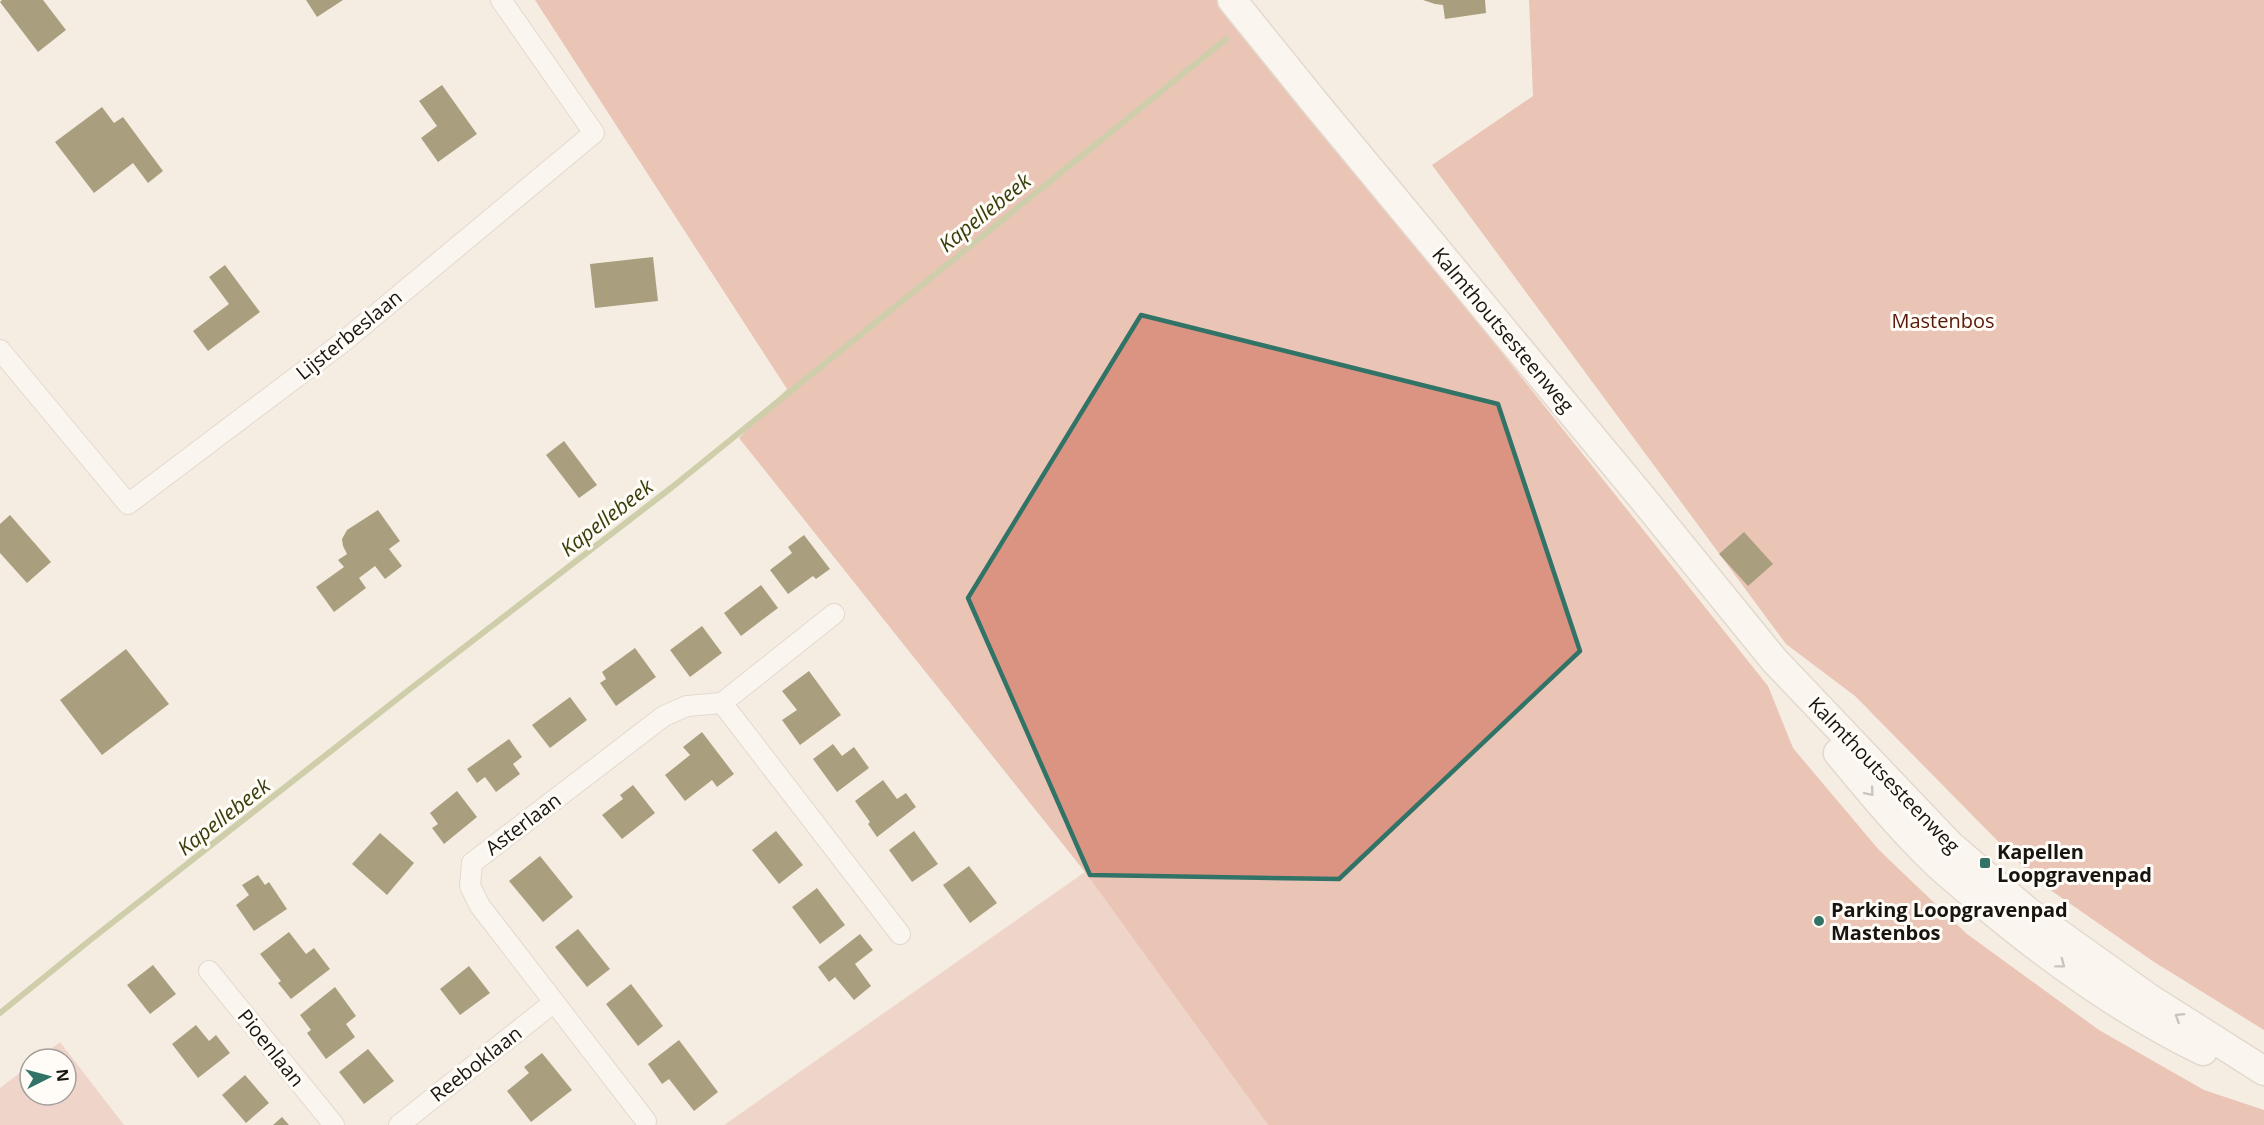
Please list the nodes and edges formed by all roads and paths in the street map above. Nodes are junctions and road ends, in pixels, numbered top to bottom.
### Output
1 (501, 0) edge
2 (1232, 0) edge
3 (0, 350) edge
4 (834, 614) dead end
5 (1774, 660) junction
6 (722, 703) junction
7 (900, 934) dead end
8 (209, 971) dead end
9 (553, 1003) junction
10 (2264, 1071) edge
11 (2264, 1079) edge
12 (646, 1121) dead end
13 (334, 1125) edge
14 (399, 1125) edge

1 - 3 street, Lijsterbeslaan
2 - 5 main road, Kalmthoutsesteenweg
4 - 6 street
10 -> 5 main road, Kalmthoutsesteenweg
5 -> 11 main road, Kalmthoutsesteenweg
6 - 7 street
6 - 9 street, Asterlaan
8 - 13 street, Pioenlaan
9 - 12 street, Asterlaan
9 - 14 street, Reeboklaan

